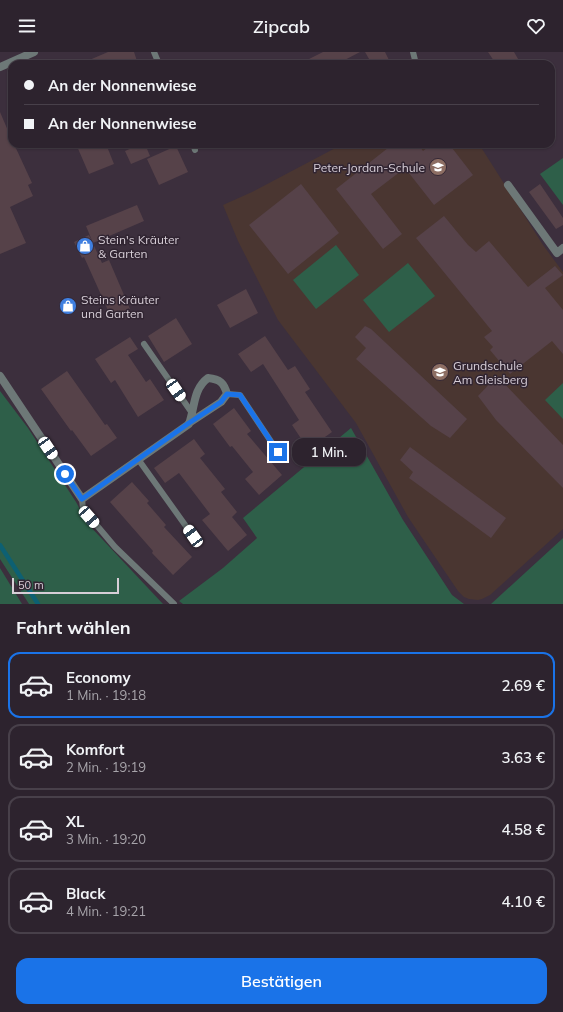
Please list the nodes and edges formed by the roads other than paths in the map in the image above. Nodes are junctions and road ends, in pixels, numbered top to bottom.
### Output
1 (34, 52) edge
2 (16, 60) edge
3 (508, 185) dead end
4 (560, 250) edge
5 (144, 344) dead end
6 (0, 376) edge
7 (227, 394) junction
8 (192, 413) junction
9 (189, 423) junction
10 (278, 452) dead end
11 (138, 460) junction
12 (82, 499) junction
13 (193, 536) dead end
14 (174, 604) edge

1 - 2 street
3 - 4 street
5 - 8 lane
6 - 12 street
7 - 8 street
7 - 9 street
7 - 10 lane
8 - 9 street
9 - 11 street
11 - 12 street
11 - 13 lane
12 - 14 lane

